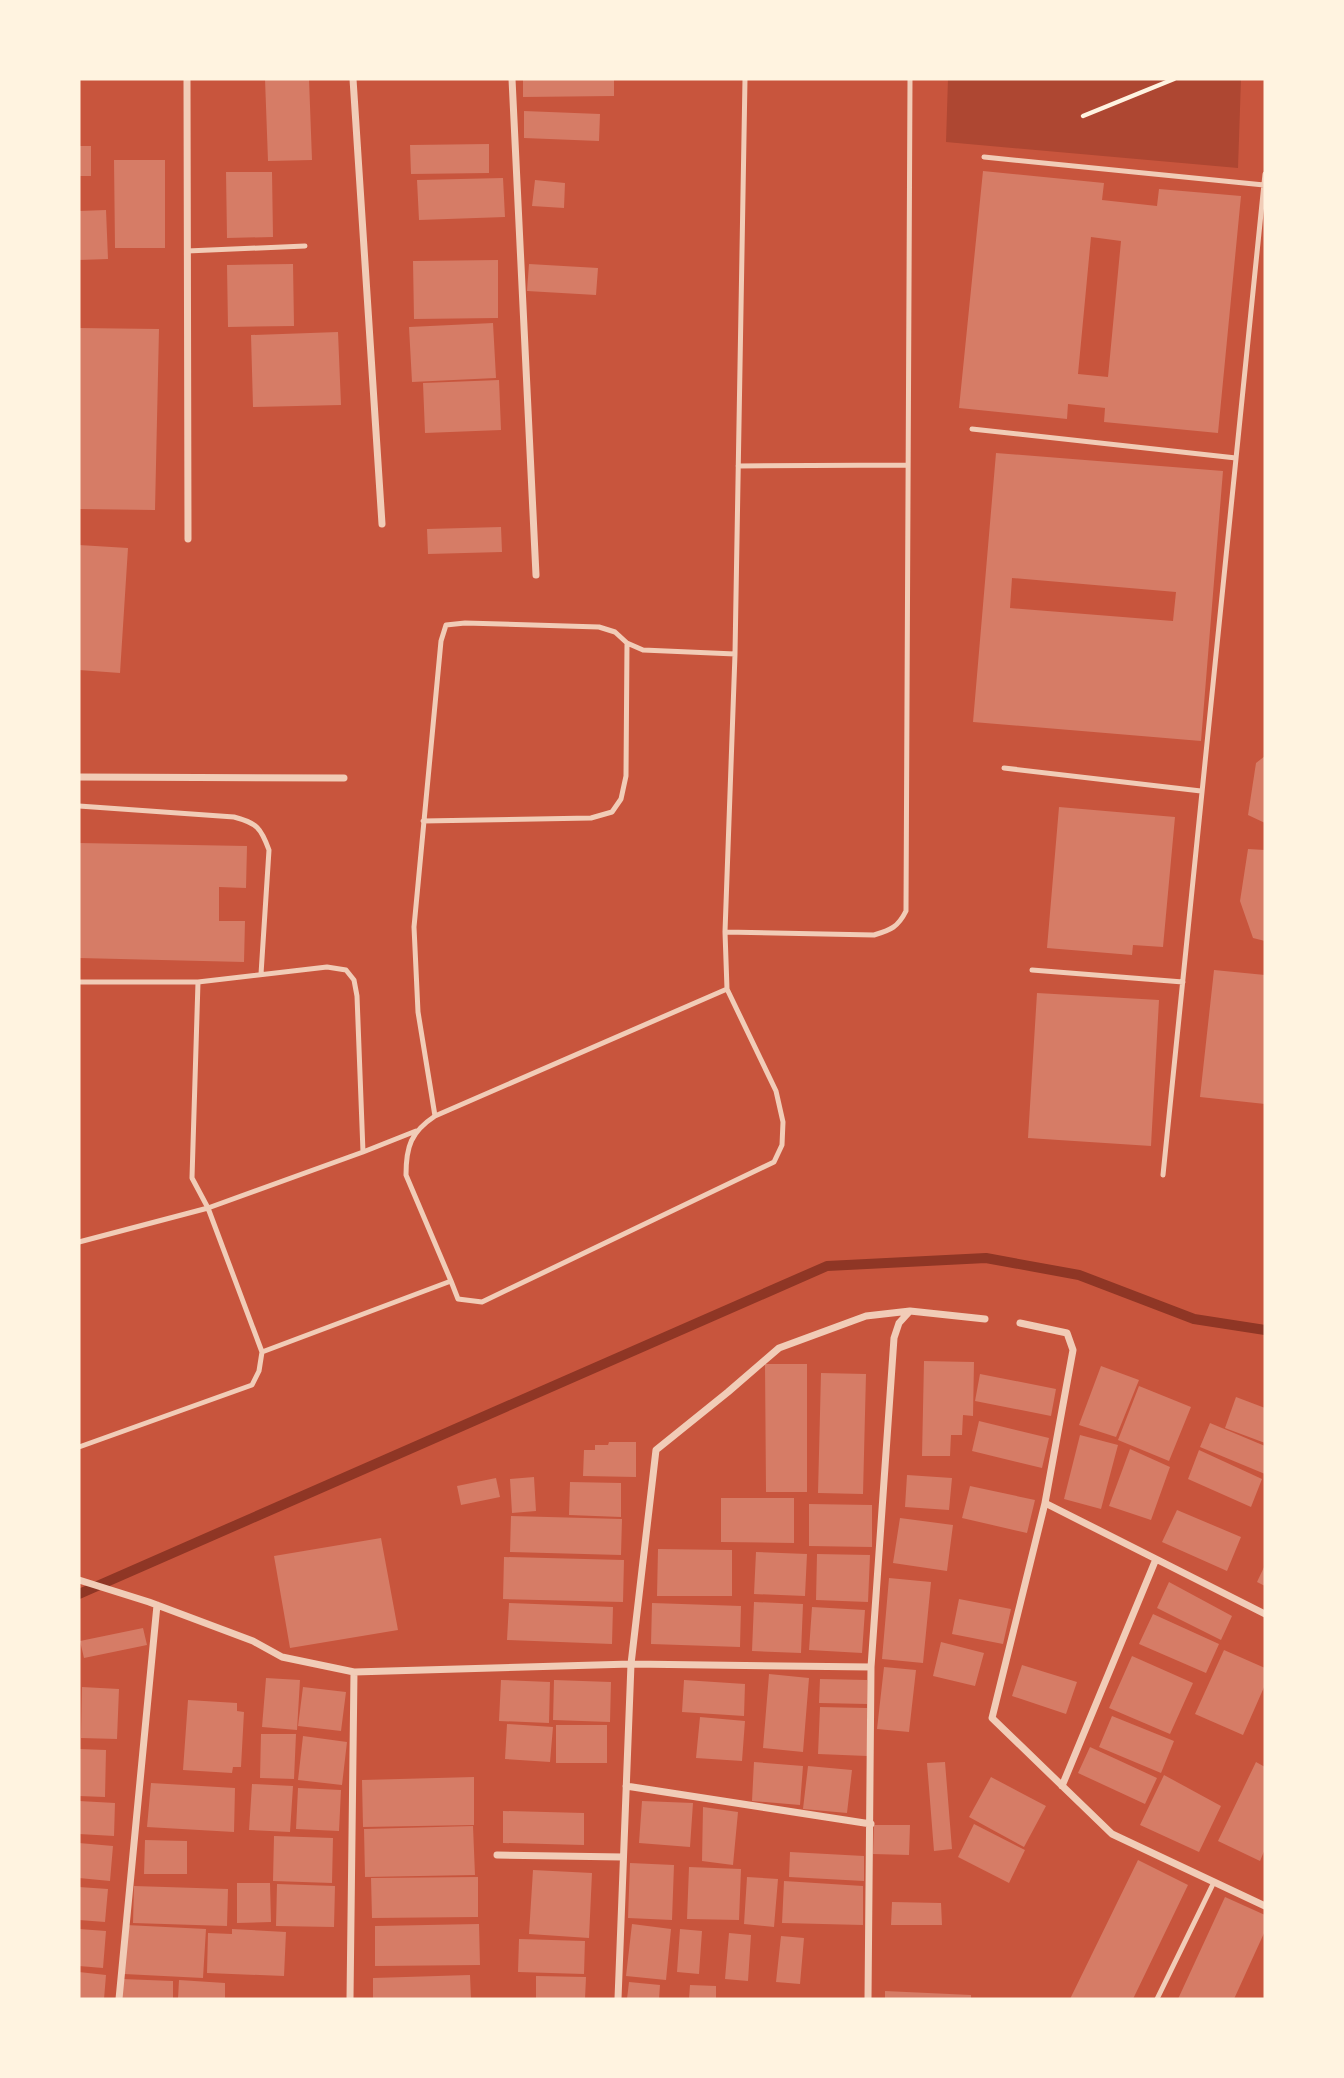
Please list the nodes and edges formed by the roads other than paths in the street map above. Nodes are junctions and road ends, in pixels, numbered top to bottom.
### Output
1 (187, 79) edge
2 (353, 79) edge
3 (512, 79) edge
4 (745, 79) edge
5 (910, 79) edge
6 (984, 157) dead end
7 (1265, 174) edge
8 (1264, 185) edge
9 (305, 246) dead end
10 (187, 251) junction
11 (972, 429) dead end
12 (1236, 458) junction
13 (908, 465) junction
14 (738, 466) junction
15 (382, 524) dead end
16 (188, 539) dead end
17 (536, 575) dead end
18 (626, 643) junction
19 (735, 654) junction
20 (1004, 768) dead end
21 (79, 777) edge
22 (344, 778) dead end
23 (1201, 791) junction
24 (79, 806) edge
25 (423, 821) junction
26 (724, 932) junction
27 (1032, 970) dead end
28 (261, 974) junction
29 (79, 982) edge
30 (198, 982) junction
31 (1182, 982) junction
32 (727, 989) junction
33 (435, 1116) junction
34 (416, 1131) junction
35 (363, 1152) junction
36 (1163, 1175) dead end
37 (208, 1208) junction
38 (79, 1242) edge
39 (451, 1281) junction
40 (910, 1311) junction
41 (985, 1319) dead end
42 (1020, 1324) dead end
43 (262, 1352) junction
44 (79, 1447) edge
45 (1045, 1503) junction
46 (1156, 1559) junction
47 (79, 1580) edge
48 (153, 1603) junction
49 (1265, 1614) edge
50 (631, 1664) junction
51 (871, 1667) junction
52 (354, 1672) junction
53 (626, 1786) junction
54 (1062, 1786) junction
55 (871, 1824) junction
56 (497, 1854) dead end
57 (623, 1857) junction
58 (1214, 1882) junction
59 (1265, 1906) edge
60 (118, 1999) edge
61 (350, 1999) edge
62 (618, 1999) edge
63 (868, 1999) edge
64 (1157, 1999) edge

1 - 10 street
2 - 15 street
3 - 17 street
4 - 14 lane
5 - 13 lane
6 - 8 lane
7 - 8 lane
8 - 12 lane
9 - 10 lane
10 - 16 street
11 - 12 lane
12 - 23 lane
13 - 14 lane
13 - 26 lane
14 - 19 lane
18 - 19 lane
18 - 25 lane
18 - 25 lane
19 - 26 lane
20 - 23 lane
21 - 22 street
23 - 31 lane
24 - 28 lane
25 - 33 lane
26 - 32 lane
27 - 31 lane
28 - 30 lane
28 - 35 lane
29 - 30 lane
30 - 37 lane
31 - 36 lane
32 - 33 lane
32 - 39 lane
33 - 34 lane
34 - 35 lane
34 - 39 lane
35 - 37 lane
37 - 38 lane
37 - 43 lane
39 - 43 lane
40 - 41 street
40 - 50 street
40 - 51 street
42 - 45 street
43 - 44 lane
45 - 46 street
45 - 54 street
46 - 49 street
46 - 54 street
47 - 48 street
48 - 52 street
48 - 60 street
50 - 51 street
50 - 52 street
50 - 53 street
51 - 55 street
52 - 61 street
53 - 55 street
53 - 57 street
54 - 58 street
55 - 63 street
56 - 57 street
57 - 62 street
58 - 59 street
58 - 64 lane

